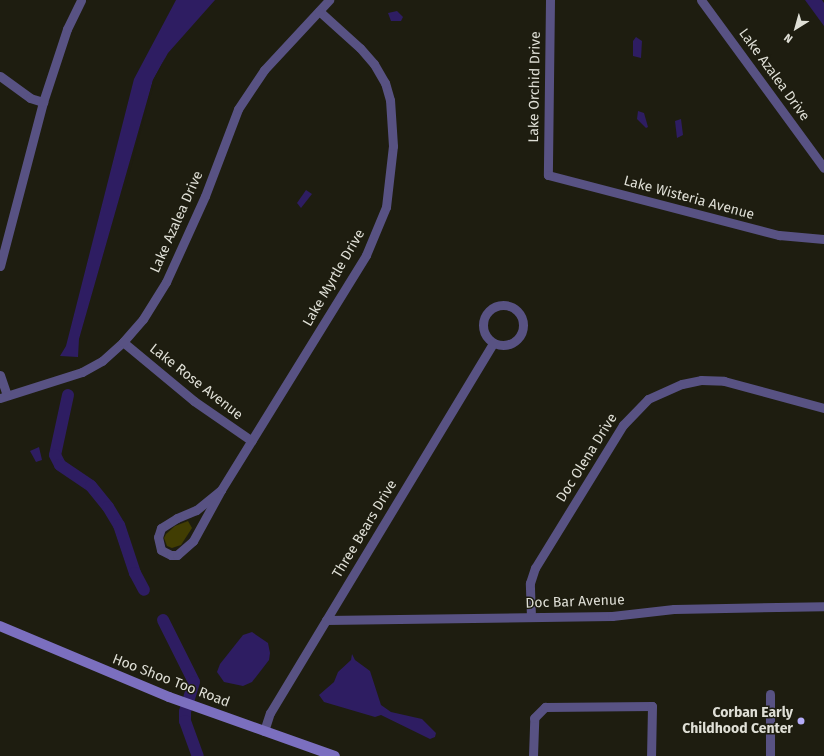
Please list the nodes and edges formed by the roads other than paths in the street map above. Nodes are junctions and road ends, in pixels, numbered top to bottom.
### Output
1 (81, 0) edge
2 (329, 0) edge
3 (550, 0) edge
4 (701, 0) edge
5 (319, 11) junction
6 (0, 76) edge
7 (43, 102) junction
8 (824, 168) edge
9 (548, 175) joint
10 (824, 239) edge
11 (0, 266) edge
12 (123, 342) junction
13 (493, 343) junction
14 (0, 375) edge
15 (4, 396) edge
16 (824, 408) edge
17 (252, 441) junction
18 (221, 490) junction
19 (824, 606) edge
20 (531, 617) junction
21 (326, 620) junction
22 (0, 626) edge
23 (770, 694) dead end
24 (264, 731) junction
25 (335, 756) edge
26 (533, 756) edge
27 (651, 756) edge
28 (770, 756) edge

1 - 7 street
2 - 5 street, Lake Azalea Drive
3 - 9 street, Lake Orchid Drive
4 - 8 street, Lake Azalea Drive
5 - 12 street, Lake Azalea Drive
5 - 17 street, Lake Myrtle Drive
6 - 7 street
7 - 11 street
9 - 10 street, Lake Wisteria Avenue
12 - 15 street, Lake Azalea Drive
12 - 17 street, Lake Rose Avenue
13 - 13 street
13 - 21 street, Three Bears Drive
14 - 15 street
16 - 20 street, Doc Olena Drive
17 - 18 street, Lake Myrtle Drive
18 - 18 street, Lake Myrtle Drive
19 - 20 street, Doc Bar Avenue
20 - 21 street, Doc Bar Avenue
21 - 24 street, Three Bears Drive
22 - 24 street, Hoo Shoo Too Road
23 - 28 street
24 - 25 street, Hoo Shoo Too Road
26 - 27 street

